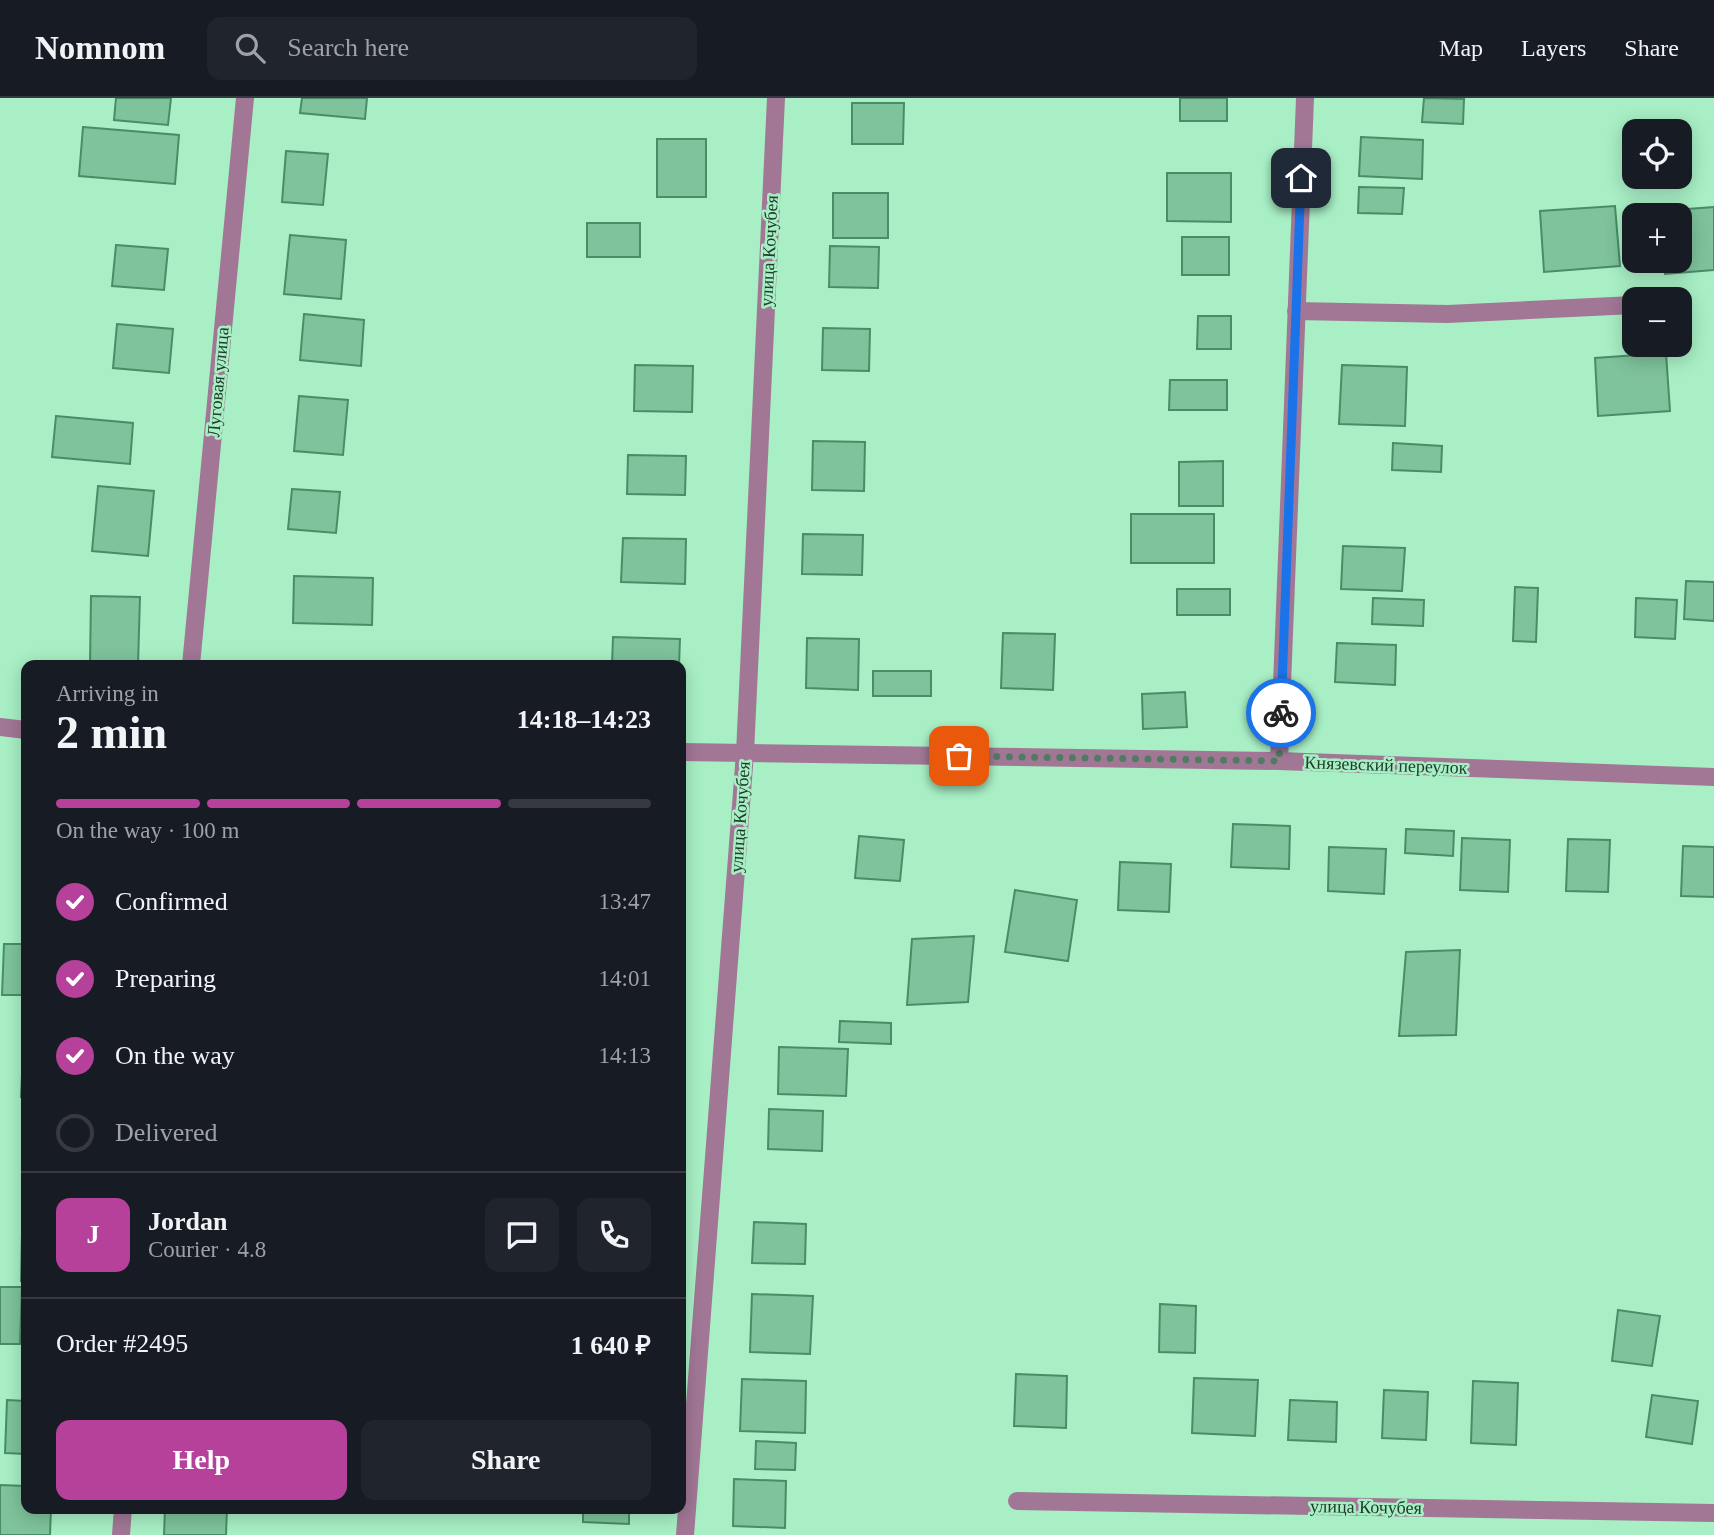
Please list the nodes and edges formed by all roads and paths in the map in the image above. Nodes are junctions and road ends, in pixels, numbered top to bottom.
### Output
1 (245, 98) edge
2 (776, 98) edge
3 (1305, 98) edge
4 (1622, 306) edge
5 (1296, 311) junction
6 (191, 660) edge
7 (0, 727) edge
8 (21, 729) edge
9 (686, 752) edge
10 (745, 753) junction
11 (1279, 761) junction
12 (1714, 777) edge
13 (1017, 1502) dead end
14 (1714, 1513) edge
15 (123, 1514) edge
16 (121, 1535) edge
17 (685, 1535) edge

1 - 6 street, Луговая улица
2 - 10 street, улица Кочубея
3 - 5 street
4 - 5 street
5 - 11 street
7 - 8 street
9 - 10 street, Князевский переулок
10 - 11 street, Князевский переулок
10 - 17 street, улица Кочубея
11 - 12 street, Князевский переулок
13 - 14 street, улица Кочубея
15 - 16 street

